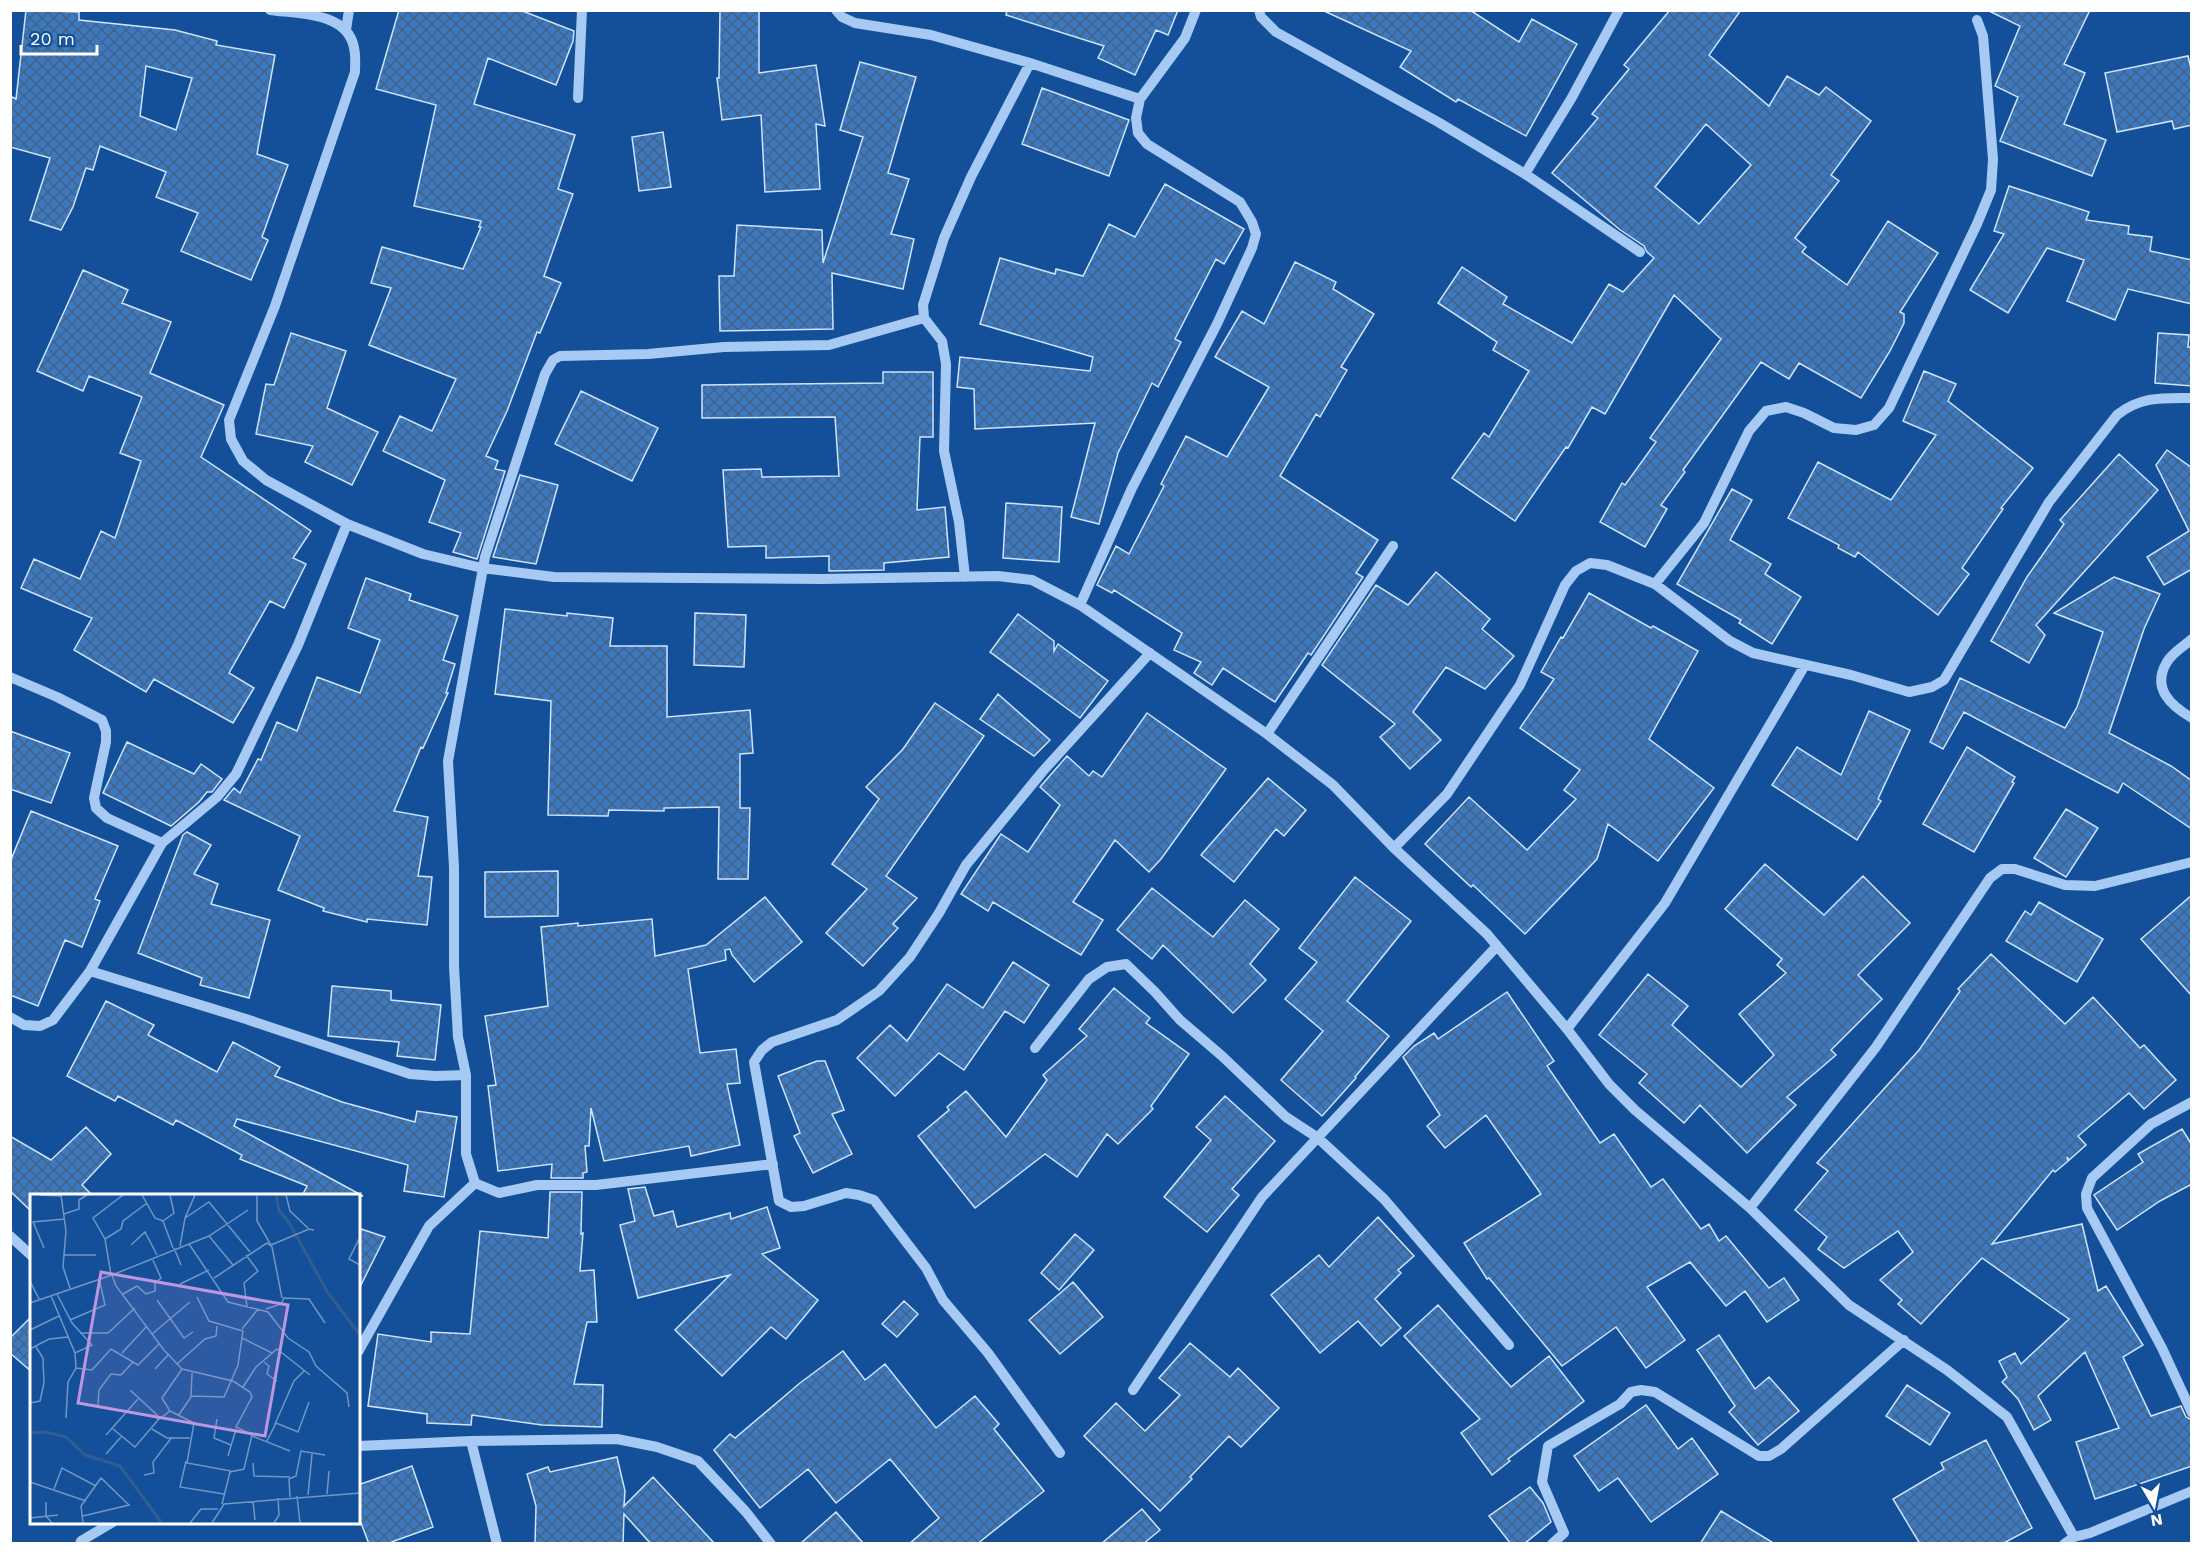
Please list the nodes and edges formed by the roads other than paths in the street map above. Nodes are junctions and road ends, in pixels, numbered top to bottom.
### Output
1 (270, 10) edge
2 (349, 10) edge
3 (582, 10) edge
4 (836, 10) edge
5 (1196, 10) edge
6 (1259, 10) edge
7 (1619, 10) edge
8 (1977, 20) dead end
9 (346, 30) junction
10 (1030, 63) junction
11 (578, 98) dead end
12 (1140, 99) junction
13 (1525, 174) junction
14 (1640, 252) dead end
15 (924, 318) junction
16 (2192, 398) edge
17 (347, 524) junction
18 (1393, 546) dead end
19 (482, 568) junction
20 (965, 577) junction
21 (1655, 584) junction
22 (1080, 605) junction
23 (2192, 639) edge
24 (1150, 654) junction
25 (1805, 665) junction
26 (10, 677) edge
27 (2192, 718) edge
28 (1267, 734) junction
29 (162, 843) junction
30 (1394, 848) junction
31 (2192, 862) edge
32 (1497, 946) junction
33 (90, 971) junction
34 (10, 1017) edge
35 (1567, 1029) junction
36 (1035, 1048) dead end
37 (466, 1075) junction
38 (2192, 1102) edge
39 (1318, 1138) junction
40 (773, 1164) junction
41 (475, 1183) junction
42 (1750, 1208) junction
43 (10, 1236) edge
44 (30, 1254) edge
45 (1904, 1340) junction
46 (1509, 1345) dead end
47 (360, 1348) edge
48 (1133, 1390) dead end
49 (2192, 1413) edge
50 (471, 1442) junction
51 (360, 1446) edge
52 (1060, 1453) dead end
53 (2192, 1491) edge
54 (110, 1524) edge
55 (2074, 1537) junction
56 (2091, 1538) edge
57 (80, 1544) edge
58 (497, 1544) edge
59 (771, 1544) edge
60 (1552, 1544) edge
61 (2064, 1544) edge

1 - 9 street
2 - 9 street
3 - 11 street
4 - 10 street
5 - 12 street
6 - 13 street
7 - 13 street
8 - 21 street
9 - 17 street
10 - 12 street
10 - 15 street
12 - 22 street
13 - 14 street
15 - 19 street
15 - 20 street
16 - 25 street
17 - 19 street
17 - 29 street
18 - 28 street
19 - 20 street
19 - 37 street
20 - 22 street
21 - 25 street
21 - 30 street
22 - 24 street
23 - 27 street
24 - 28 street
24 - 40 street
25 - 35 street
26 - 29 street
28 - 30 street
29 - 33 street
30 - 32 street
31 - 42 street
32 - 35 street
32 - 39 street
33 - 34 street
33 - 37 street
35 - 42 street
36 - 39 street
37 - 41 street
38 - 49 street
39 - 46 street
39 - 48 street
40 - 41 street
40 - 52 street
41 - 47 street
42 - 45 street
43 - 44 street
45 - 55 street
45 - 60 street
50 - 51 street
50 - 58 street
50 - 59 street
53 - 56 street
54 - 57 street
55 - 56 street
55 - 61 street

